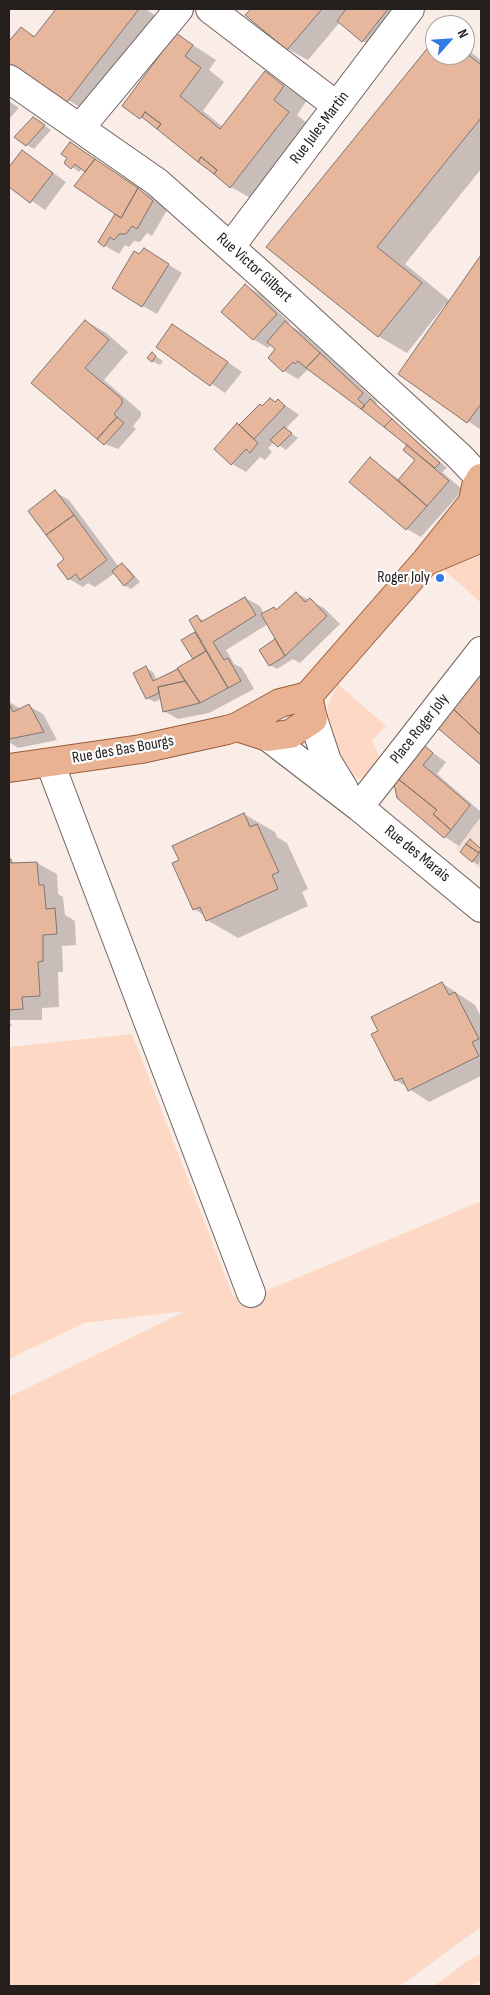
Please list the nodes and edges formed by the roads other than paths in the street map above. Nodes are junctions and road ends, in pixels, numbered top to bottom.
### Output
1 (179, 9) edge
2 (210, 9) edge
3 (410, 9) edge
4 (9, 79) edge
5 (337, 106) junction
6 (80, 128) junction
7 (231, 246) junction
8 (479, 496) edge
9 (481, 538) edge
10 (425, 562) junction
11 (481, 651) edge
12 (310, 708) junction
13 (237, 727) junction
14 (268, 737) junction
15 (50, 763) junction
16 (9, 768) edge
17 (355, 804) junction
18 (481, 908) edge
19 (251, 1293) dead end

1 - 6 street
2 - 5 street
3 - 5 street, Rue Jules Martin
4 - 6 street, Rue Victor Gilbert
5 - 7 street, Rue Jules Martin
6 - 7 street, Rue Victor Gilbert
7 - 8 street, Rue Victor Gilbert
8 - 10 main road
9 - 10 main road
10 - 12 main road
11 - 17 street, Place Roger Joly
12 - 13 main road, Rue des Bas Bourgs
12 - 14 main road
12 - 17 street, Rue des Marais
13 - 14 main road
13 - 15 main road, Rue des Bas Bourgs
14 - 17 street, Rue des Marais
15 - 16 main road, Rue des Bas Bourgs
15 - 19 street
17 - 18 street, Rue des Marais

